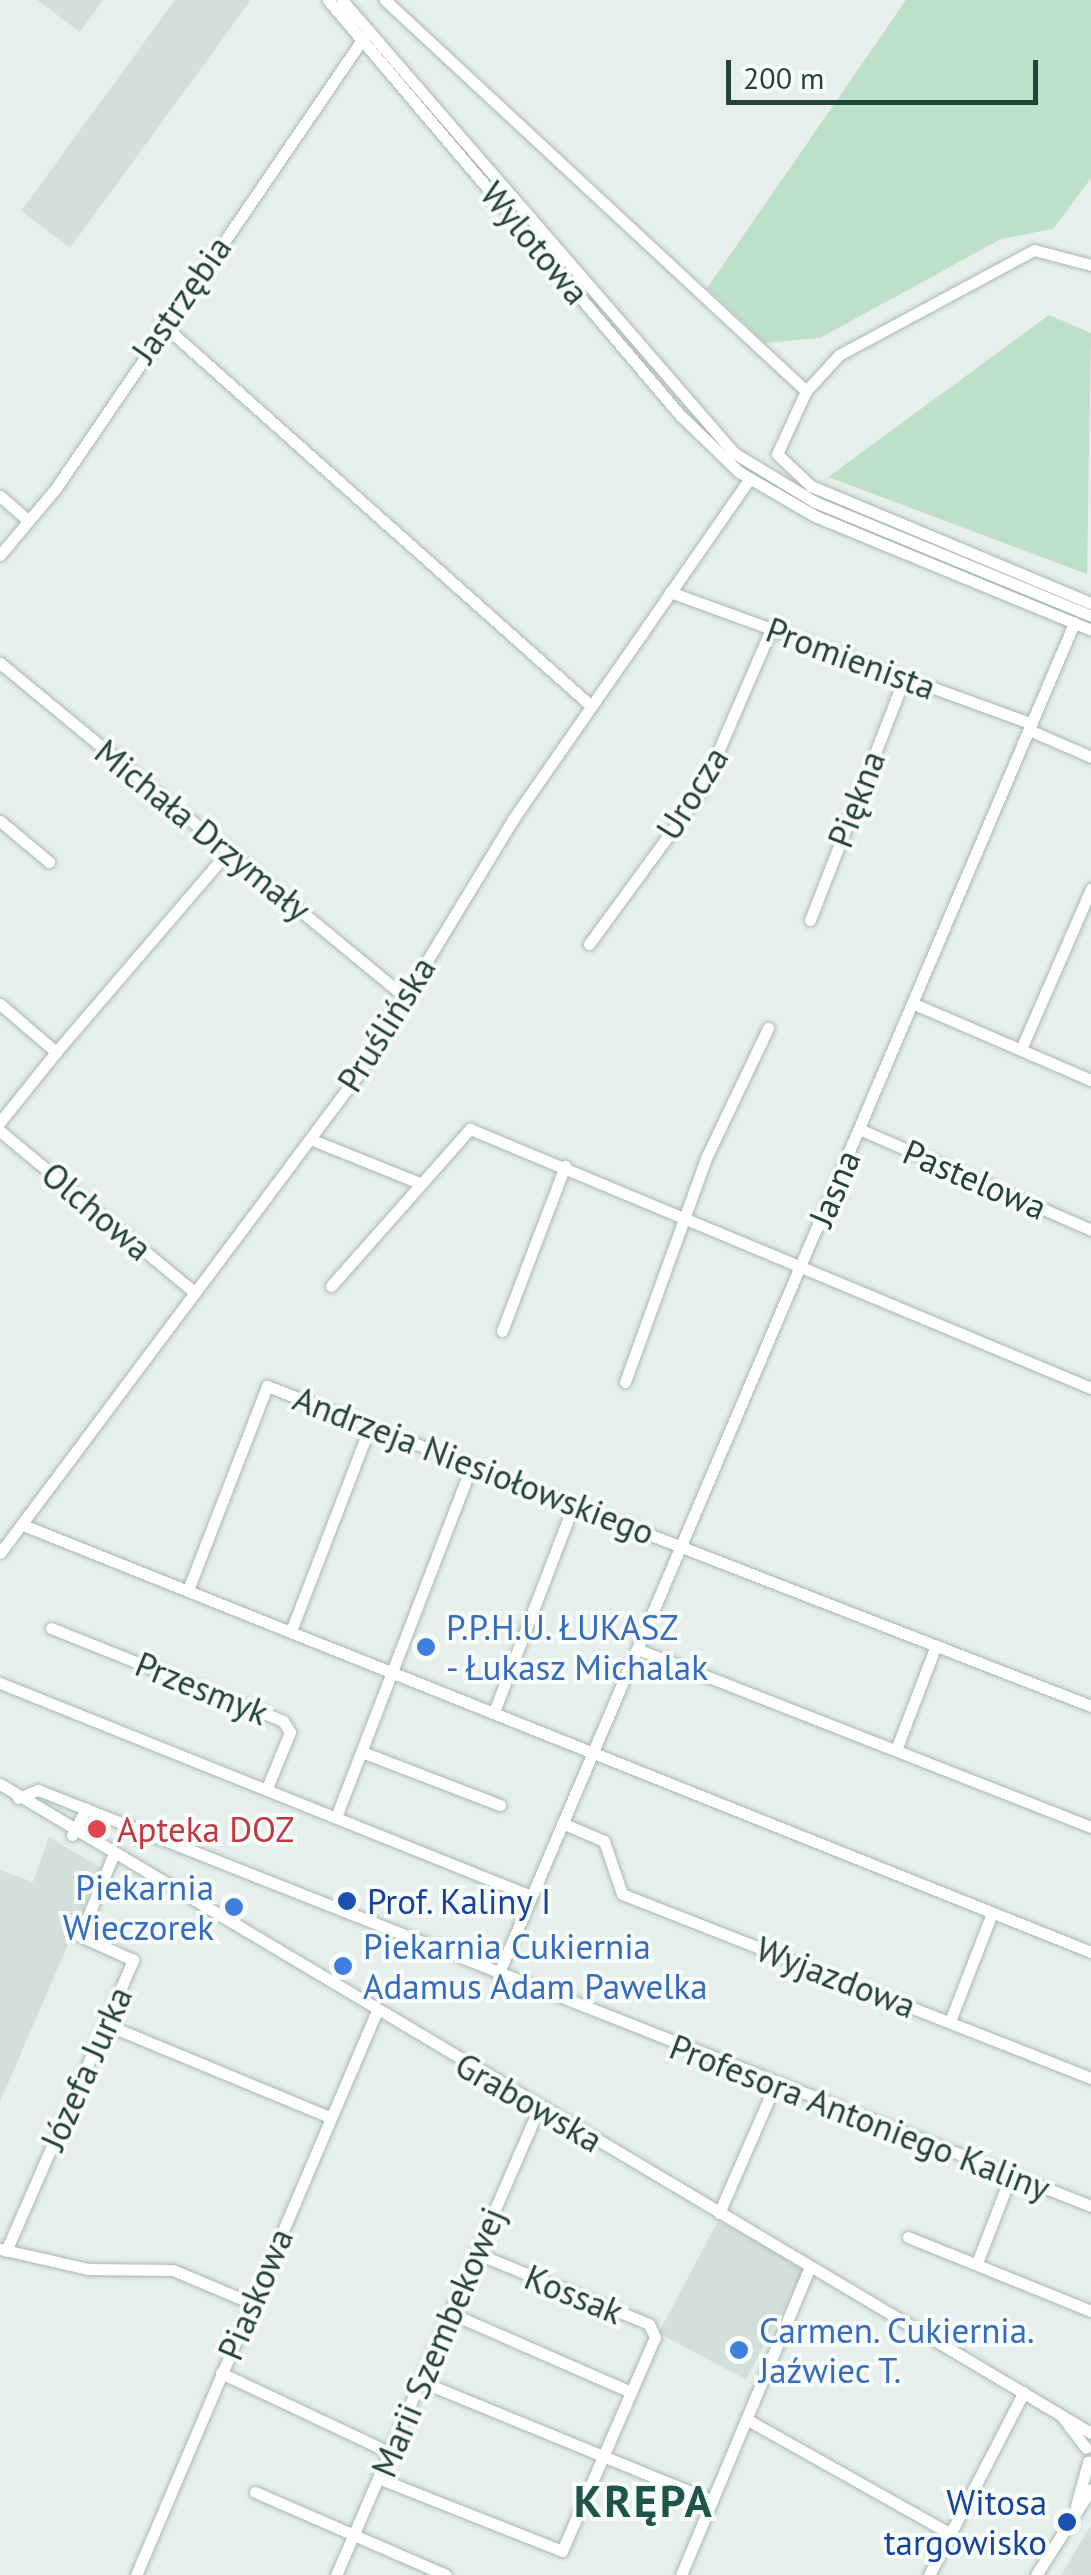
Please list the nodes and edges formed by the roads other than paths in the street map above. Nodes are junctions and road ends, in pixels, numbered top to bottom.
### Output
1 (328, 0) edge
2 (342, 0) edge
3 (385, 0) edge
4 (362, 40) junction
5 (1091, 265) edge
6 (160, 324) junction
7 (806, 391) junction
8 (749, 479) junction
9 (0, 496) edge
10 (26, 519) junction
11 (0, 555) edge
12 (670, 592) junction
13 (1089, 597) edge
14 (1091, 616) edge
15 (1074, 623) junction
16 (771, 629) junction
17 (1091, 630) edge
18 (0, 662) edge
19 (904, 679) junction
20 (590, 706) junction
21 (1030, 727) junction
22 (1091, 757) edge
23 (0, 821) edge
24 (228, 851) junction
25 (49, 862) dead end
26 (1091, 889) edge
27 (1086, 914) edge
28 (810, 920) dead end
29 (589, 944) dead end
30 (406, 996) junction
31 (0, 1004) edge
32 (912, 1004) junction
33 (768, 1028) dead end
34 (1022, 1049) junction
35 (56, 1052) junction
36 (1091, 1080) edge
37 (0, 1122) edge
38 (859, 1129) junction
39 (0, 1132) edge
40 (310, 1139) junction
41 (565, 1166) junction
42 (416, 1182) junction
43 (687, 1213) junction
44 (1091, 1230) edge
45 (802, 1263) junction
46 (331, 1286) dead end
47 (193, 1292) junction
48 (502, 1331) dead end
49 (625, 1382) dead end
50 (1091, 1388) edge
51 (370, 1426) junction
52 (472, 1465) junction
53 (574, 1504) junction
54 (0, 1525) edge
55 (22, 1526) junction
56 (13, 1537) junction
57 (680, 1545) junction
58 (0, 1553) edge
59 (188, 1590) junction
60 (51, 1628) dead end
61 (291, 1631) junction
62 (936, 1645) junction
63 (637, 1649) junction
64 (393, 1672) junction
65 (0, 1683) edge
66 (1091, 1706) edge
67 (494, 1712) junction
68 (896, 1750) junction
69 (362, 1752) junction
70 (592, 1752) junction
71 (0, 1784) edge
72 (266, 1788) junction
73 (18, 1798) junction
74 (500, 1805) dead end
75 (86, 1808) junction
76 (336, 1817) junction
77 (562, 1824) junction
78 (1091, 1827) edge
79 (72, 1834) junction
80 (112, 1858) junction
81 (532, 1896) junction
82 (992, 1913) junction
83 (1091, 1952) edge
84 (498, 1975) junction
85 (376, 2013) junction
86 (950, 2021) junction
87 (106, 2024) junction
88 (1091, 2078) edge
89 (775, 2085) junction
90 (539, 2108) junction
91 (330, 2117) junction
92 (1011, 2175) junction
93 (1091, 2206) edge
94 (719, 2214) junction
95 (908, 2237) dead end
96 (3, 2250) edge
97 (476, 2253) junction
98 (977, 2263) junction
99 (810, 2267) junction
100 (251, 2303) junction
101 (1091, 2311) edge
102 (450, 2312) junction
103 (222, 2373) junction
104 (420, 2381) junction
105 (631, 2392) junction
106 (1024, 2392) junction
107 (1061, 2415) junction
108 (746, 2419) junction
109 (1091, 2433) edge
110 (1089, 2444) edge
111 (389, 2452) junction
112 (603, 2456) junction
113 (1089, 2464) edge
114 (378, 2478) junction
115 (1091, 2490) edge
116 (255, 2492) dead end
117 (712, 2501) junction
118 (1075, 2510) junction
119 (948, 2532) junction
120 (354, 2535) junction
121 (136, 2575) edge
122 (336, 2575) edge
123 (446, 2575) edge
124 (681, 2575) edge
125 (929, 2575) edge
126 (1036, 2575) edge

1 - 4 street, Wylotowa
2 - 14 street, Wylotowa
3 - 7 street, Wylotowa
4 - 6 street, Jastrzębia
4 - 8 street, Wylotowa
5 - 7 street
6 - 10 street, Jastrzębia
6 - 20 street
7 - 13 street
8 - 12 street, Pruślińska
8 - 15 street, Wylotowa
9 - 10 street
10 - 11 street, Jastrzębia
12 - 16 street, Promienista
12 - 20 street, Pruślińska
15 - 17 street, Wylotowa
15 - 21 street, Jasna
16 - 19 street, Promienista
16 - 29 street, Urocza
18 - 24 street, Michała Drzymały
19 - 21 street, Promienista
19 - 28 street, Piękna
20 - 30 street, Pruślińska
21 - 22 street, Promienista
21 - 32 street, Jasna
23 - 25 street
24 - 30 street, Michała Drzymały
24 - 35 street
26 - 27 street
27 - 34 street
30 - 40 street, Pruślińska
31 - 35 street
32 - 34 street
32 - 38 street, Jasna
33 - 43 street
34 - 36 street
35 - 37 street
38 - 44 street, Pastelowa
38 - 45 street, Jasna
39 - 47 street, Olchowa
40 - 42 street
40 - 47 street, Pruślińska
41 - 42 street
41 - 43 street
41 - 48 street
42 - 46 street
43 - 45 street
43 - 49 street
45 - 50 street
45 - 57 street, Jasna
47 - 55 street, Pruślińska
51 - 52 street, Andrzeja Niesiołowskiego
51 - 59 street, Andrzeja Niesiołowskiego
51 - 61 street
52 - 53 street, Andrzeja Niesiołowskiego
52 - 64 street
53 - 57 street, Andrzeja Niesiołowskiego
53 - 67 street
54 - 56 street
55 - 56 street, Pruślińska
55 - 59 street
56 - 58 street, Pruślińska
57 - 62 street, Andrzeja Niesiołowskiego
57 - 63 street, Jasna
59 - 61 street
60 - 72 street, Przesmyk
61 - 64 street
62 - 66 street, Andrzeja Niesiołowskiego
62 - 68 street
63 - 68 street
63 - 70 street, Jasna
64 - 67 street
64 - 69 street
65 - 72 street
67 - 70 street
68 - 78 street
69 - 74 street
69 - 76 street
70 - 77 street, Jasna
70 - 82 street
71 - 73 street, Grabowska
72 - 76 street
73 - 75 street, Profesora Antoniego Kaliny
73 - 79 street, Grabowska
75 - 79 street
75 - 84 street, Profesora Antoniego Kaliny
76 - 81 street
77 - 81 street, Jasna
77 - 86 street, Wyjazdowa
79 - 80 street, Grabowska
80 - 85 street, Grabowska
80 - 87 street, Józefa Jurka
81 - 84 street, Jasna
82 - 83 street
82 - 86 street
84 - 89 street, Profesora Antoniego Kaliny
85 - 90 street, Grabowska
85 - 91 street, Piaskowa
86 - 88 street, Wyjazdowa
87 - 91 street
87 - 96 street, Józefa Jurka
89 - 92 street, Profesora Antoniego Kaliny
89 - 94 street
90 - 94 street, Grabowska
90 - 97 street, Marii Szembekowej
91 - 100 street, Piaskowa
92 - 93 street, Profesora Antoniego Kaliny
92 - 98 street
94 - 99 street, Grabowska
95 - 98 street
96 - 100 street
97 - 102 street, Marii Szembekowej
97 - 105 street, Kossak
98 - 101 street
99 - 106 street, Grabowska
99 - 108 street
100 - 103 street, Piaskowa
102 - 104 street, Marii Szembekowej
102 - 105 street
103 - 111 street
103 - 121 street, Piaskowa
104 - 111 street, Marii Szembekowej
104 - 112 street
105 - 112 street, Kossak
106 - 107 street, Grabowska
106 - 119 street
107 - 109 street, Grabowska
107 - 110 street, Grabowska
108 - 117 street
108 - 119 street
110 - 113 street
111 - 114 street, Marii Szembekowej
112 - 114 street, Kossak
112 - 117 street
113 - 118 street
114 - 120 street, Marii Szembekowej
115 - 118 street
116 - 120 street
117 - 124 street
118 - 126 street
119 - 125 street
120 - 122 street, Marii Szembekowej
120 - 123 street

